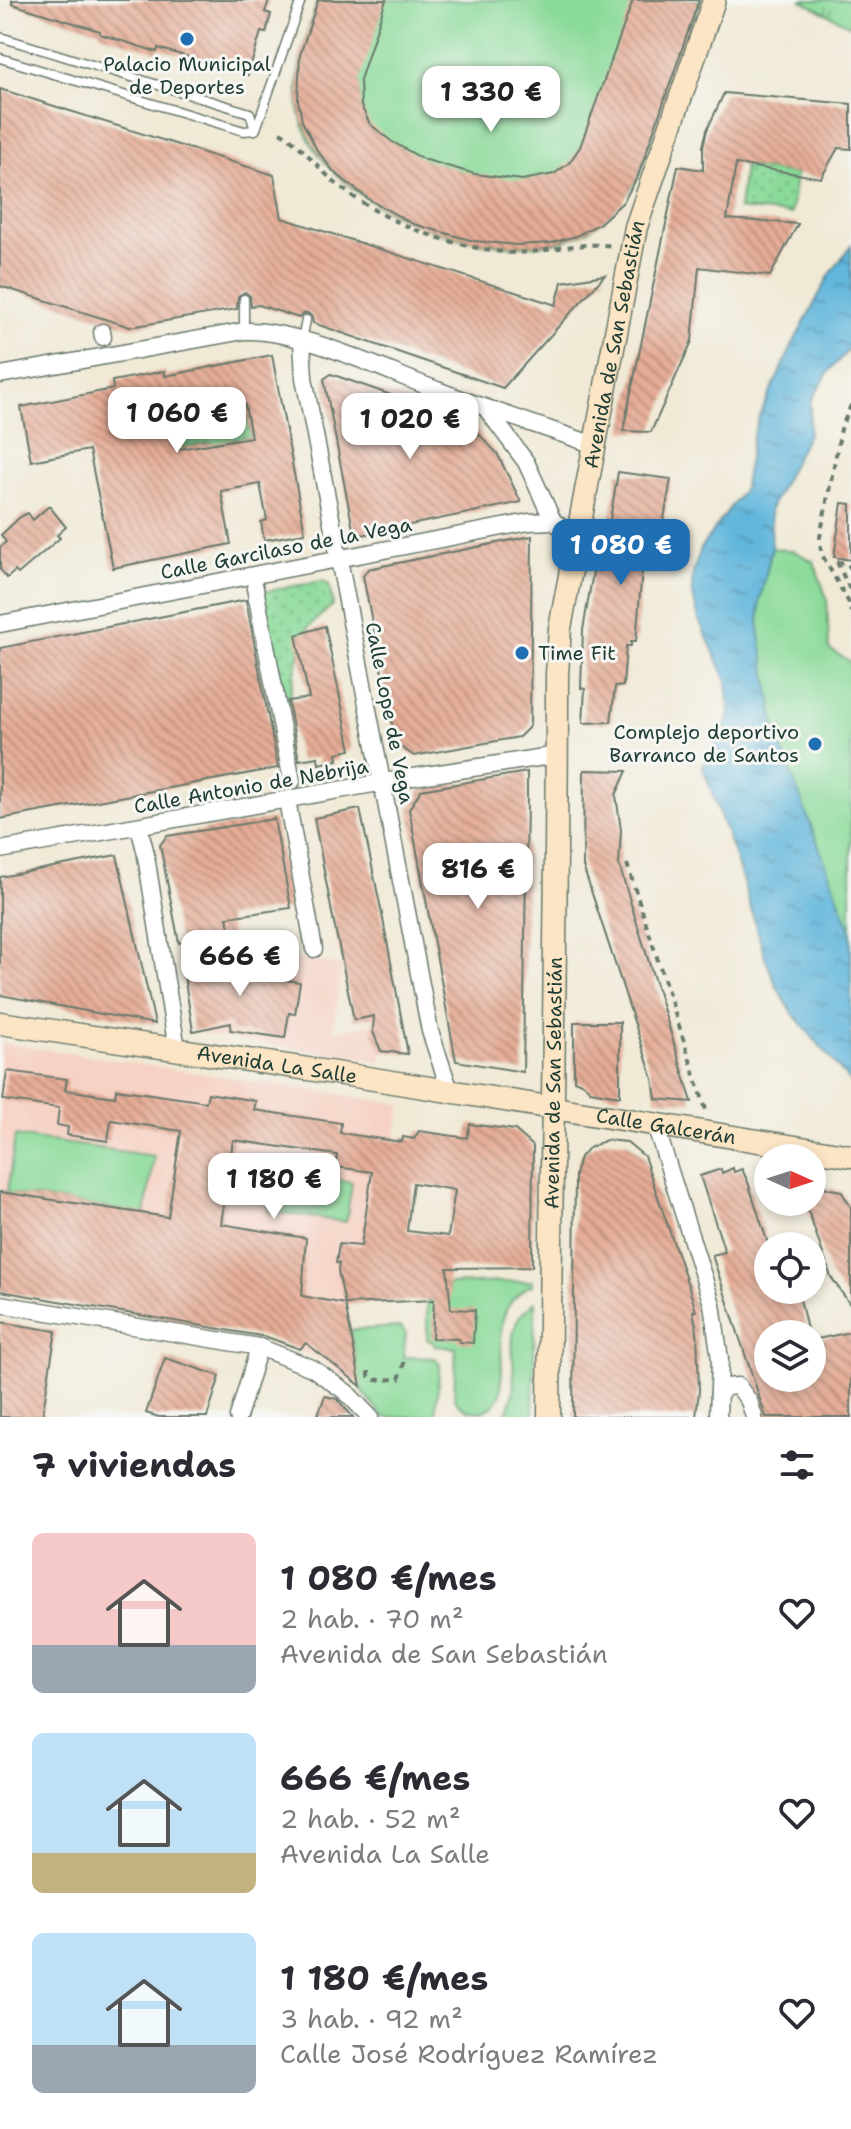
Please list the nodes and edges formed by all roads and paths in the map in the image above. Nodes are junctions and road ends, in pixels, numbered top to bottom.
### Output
1 (301, 0) edge
2 (714, 0) edge
3 (0, 37) edge
4 (0, 58) edge
5 (255, 130) junction
6 (280, 132) dead end
7 (612, 246) dead end
8 (244, 299) dead end
9 (306, 320) dead end
10 (244, 331) junction
11 (302, 341) junction
12 (0, 375) edge
13 (851, 405) edge
14 (487, 410) junction
15 (594, 445) junction
16 (553, 521) junction
17 (576, 538) junction
18 (340, 558) junction
19 (851, 569) edge
20 (255, 588) dead end
21 (851, 592) edge
22 (851, 612) edge
23 (0, 624) edge
24 (557, 755) junction
25 (292, 781) dead end
26 (383, 783) junction
27 (287, 800) junction
28 (139, 827) junction
29 (0, 850) edge
30 (627, 864) dead end
31 (314, 949) dead end
32 (0, 1023) edge
33 (177, 1049) junction
34 (450, 1091) junction
35 (555, 1108) junction
36 (655, 1124) junction
37 (710, 1124) junction
38 (851, 1156) edge
39 (0, 1304) edge
40 (259, 1347) junction
41 (406, 1357) dead end
42 (369, 1371) dead end
43 (721, 1409) edge
44 (238, 1417) edge
45 (370, 1417) edge
46 (549, 1417) edge
47 (754, 1417) edge

1 - 5 lane
2 - 15 street, Avenida de San Sebastián
3 - 5 lane
4 - 5 lane
6 - 7 path
8 - 10 lane
9 - 11 lane
10 - 11 street
10 - 12 street
11 - 14 street
11 - 18 street, Calle Lope de Vega
13 - 22 path
14 - 15 street
14 - 16 street
15 - 17 street, Avenida de San Sebastián
16 - 17 street
16 - 18 street, Calle Garcilaso de la Vega
17 - 24 street, Avenida de San Sebastián
18 - 23 street, Calle Garcilaso de la Vega
18 - 26 street, Calle Lope de Vega
19 - 21 path
20 - 25 street
24 - 26 street, Calle Antonio de Nebrija
24 - 35 street, Avenida de San Sebastián
26 - 27 street, Calle Antonio de Nebrija
26 - 34 street, Calle Lope de Vega
27 - 28 street, Calle Antonio de Nebrija
27 - 31 street
28 - 29 street, Calle Antonio de Nebrija
28 - 33 street
30 - 37 path
32 - 33 street, Avenida La Salle
33 - 34 street, Avenida La Salle
34 - 35 street, Avenida La Salle
35 - 36 street, Calle Galcerán
35 - 46 street, Avenida de San Sebastián
36 - 37 street, Calle Galcerán
36 - 43 street
37 - 38 street, Calle Galcerán
39 - 40 street
40 - 44 street
40 - 45 street
41 - 42 path
43 - 47 street

